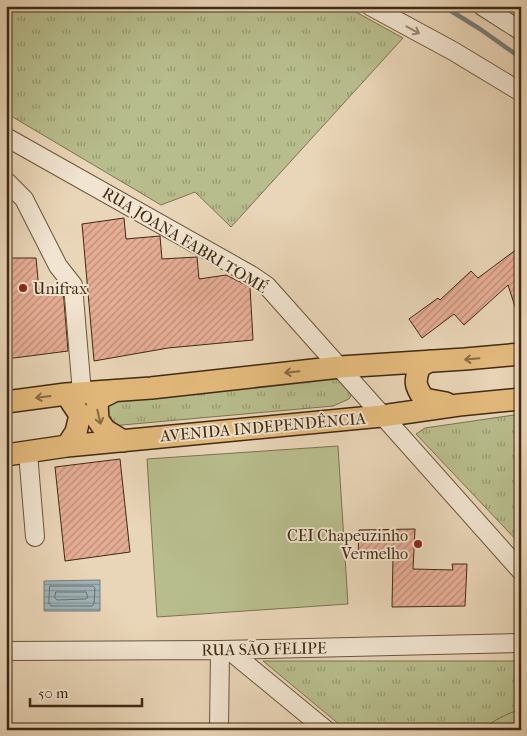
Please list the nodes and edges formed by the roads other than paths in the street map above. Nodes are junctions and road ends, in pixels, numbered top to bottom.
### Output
1 (370, 6) edge
2 (482, 6) edge
3 (521, 31) edge
4 (521, 92) edge
5 (6, 137) edge
6 (6, 181) edge
7 (521, 354) edge
8 (430, 362) junction
9 (340, 367) junction
10 (114, 390) junction
11 (74, 394) junction
12 (521, 399) edge
13 (6, 402) edge
14 (459, 405) junction
15 (382, 416) junction
16 (123, 441) junction
17 (67, 446) junction
18 (28, 453) junction
19 (6, 455) edge
20 (35, 537) dead end
21 (521, 571) edge
22 (521, 643) edge
23 (6, 650) edge
24 (225, 650) junction
25 (219, 730) edge
26 (326, 730) edge

1 -> 4 street
2 - 3 street
5 - 9 street, RUA JOANA FABRI TOMÉ
6 - 11 street
7 -> 8 main road
8 - 9 main road
8 - 14 main road
9 -> 10 main road
9 - 15 street, RUA JOANA FABRI TOMÉ
10 - 11 main road
10 -> 16 main road
11 -> 13 main road
11 - 17 main road
12 - 14 main road, AVENIDA INDEPENDÊNCIA
14 - 15 main road, AVENIDA INDEPENDÊNCIA
15 - 16 main road, AVENIDA INDEPENDÊNCIA
15 - 21 street, RUA JOANA FABRI TOMÉ
16 - 17 main road, AVENIDA INDEPENDÊNCIA
17 - 18 main road, AVENIDA INDEPENDÊNCIA
18 - 19 main road, AVENIDA INDEPENDÊNCIA
18 - 20 street
22 - 24 street, RUA SÃO FELIPE
23 - 24 street, RUA SÃO FELIPE
24 - 25 street
24 - 26 street

